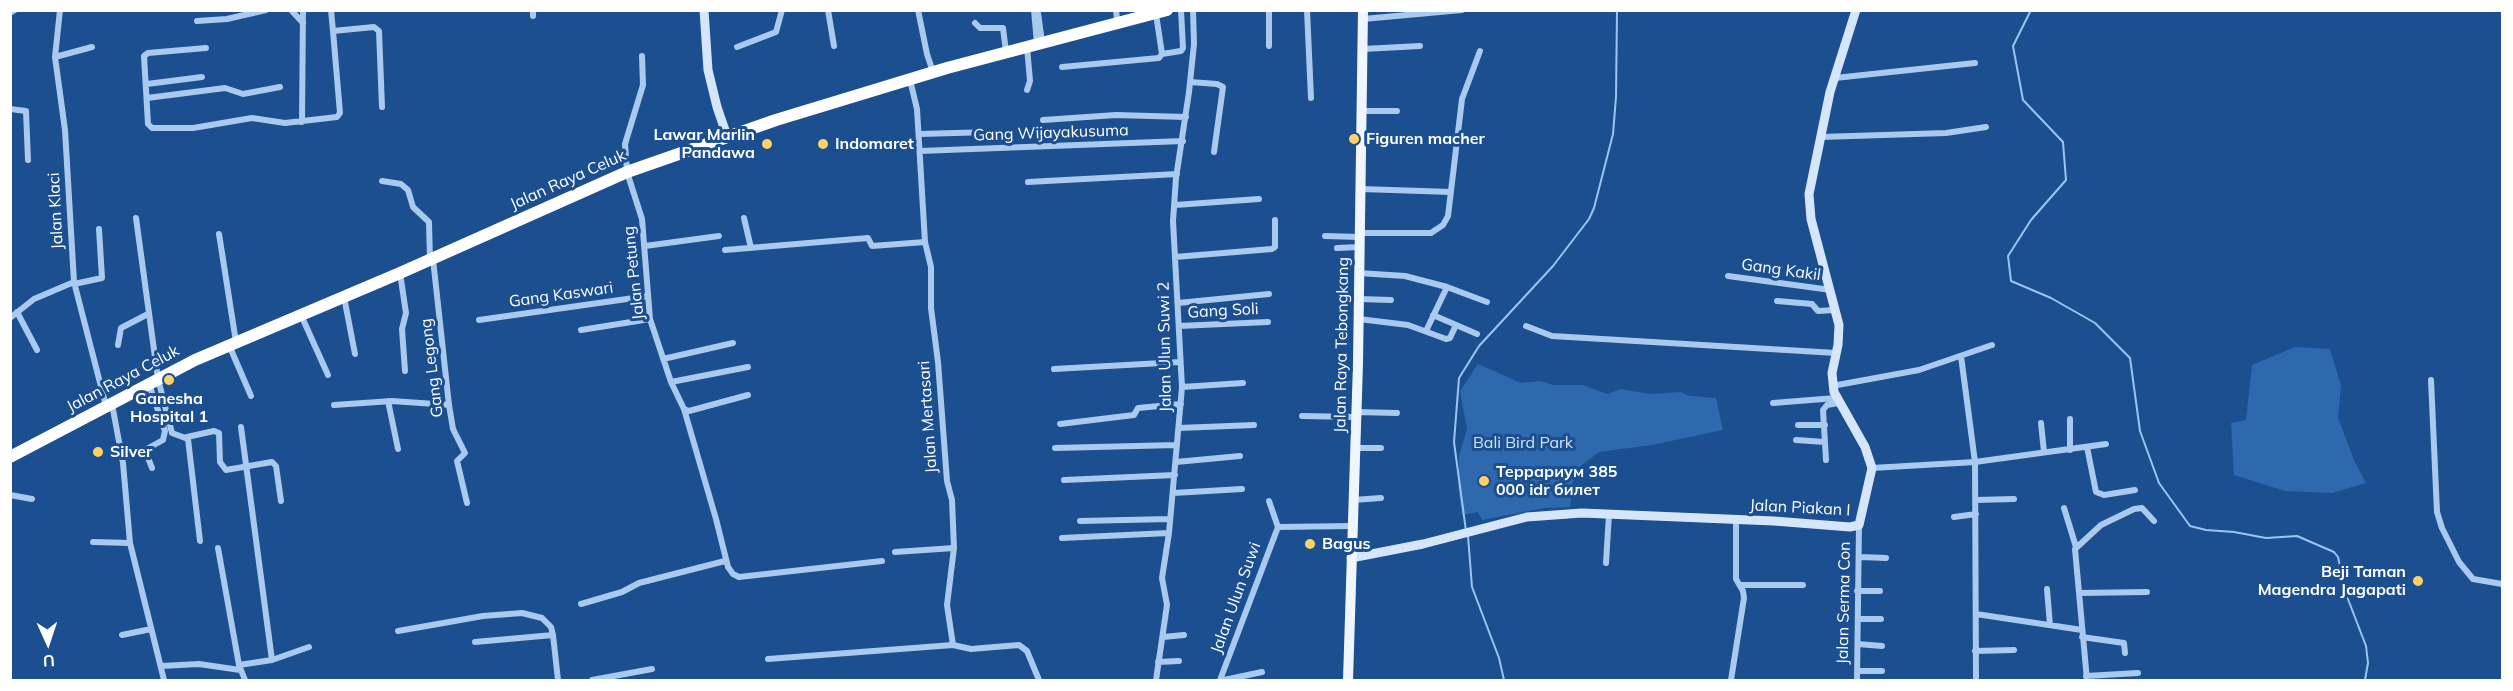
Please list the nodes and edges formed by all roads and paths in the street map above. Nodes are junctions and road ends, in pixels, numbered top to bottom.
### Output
1 (15, 10) edge
2 (60, 10) edge
3 (266, 10) edge
4 (291, 10) edge
5 (303, 10) edge
6 (331, 10) edge
7 (704, 10) edge
8 (782, 10) edge
9 (828, 10) edge
10 (918, 10) edge
11 (1036, 10) edge
12 (1116, 10) edge
13 (1181, 10) edge
14 (1193, 10) edge
15 (1269, 10) edge
16 (1307, 10) edge
17 (1462, 10) edge
18 (1856, 10) edge
19 (1155, 12) edge
20 (10, 13) edge
21 (1431, 13) edge
22 (1363, 15) edge
23 (1117, 19) dead end
24 (197, 21) dead end
25 (975, 23) dead end
26 (304, 24) junction
27 (333, 31) junction
28 (1036, 44) junction
29 (834, 46) dead end
30 (1269, 46) dead end
31 (1420, 46) dead end
32 (92, 47) dead end
33 (737, 47) dead end
34 (206, 48) dead end
35 (1363, 49) junction
36 (1480, 51) dead end
37 (1006, 52) junction
38 (1162, 54) junction
39 (642, 56) dead end
40 (55, 57) junction
41 (1974, 63) dead end
42 (1062, 67) dead end
43 (933, 72) junction
44 (202, 77) dead end
45 (1834, 78) junction
46 (910, 79) junction
47 (1190, 82) junction
48 (147, 84) junction
49 (280, 87) dead end
50 (1027, 90) dead end
51 (147, 98) junction
52 (1311, 98) dead end
53 (382, 107) dead end
54 (10, 109) edge
55 (1362, 111) junction
56 (1397, 111) dead end
57 (1186, 117) junction
58 (1043, 120) dead end
59 (302, 122) junction
60 (1986, 127) dead end
61 (991, 132) dead end
62 (920, 134) junction
63 (727, 136) junction
64 (1821, 137) junction
65 (1183, 141) junction
66 (920, 151) junction
67 (1214, 152) dead end
68 (28, 160) dead end
69 (627, 172) junction
70 (1177, 174) junction
71 (382, 181) dead end
72 (1028, 182) dead end
73 (1361, 189) junction
74 (1451, 192) junction
75 (1259, 199) dead end
76 (1175, 205) junction
77 (136, 218) dead end
78 (744, 218) dead end
79 (1275, 220) dead end
80 (99, 229) dead end
81 (219, 234) dead end
82 (720, 236) dead end
83 (1325, 236) dead end
84 (1360, 239) junction
85 (925, 242) junction
86 (645, 246) junction
87 (752, 248) junction
88 (1337, 248) dead end
89 (725, 250) dead end
90 (1175, 257) junction
91 (431, 259) junction
92 (400, 273) junction
93 (1359, 273) junction
94 (1728, 276) dead end
95 (74, 283) junction
96 (1447, 287) junction
97 (1831, 290) junction
98 (1269, 294) dead end
99 (344, 296) junction
100 (648, 296) junction
101 (1359, 299) junction
102 (1391, 300) dead end
103 (1778, 301) dead end
104 (1487, 302) dead end
105 (1179, 303) junction
106 (1835, 310) junction
107 (17, 312) junction
108 (148, 314) junction
109 (301, 315) junction
110 (1433, 315) junction
111 (10, 318) edge
112 (650, 319) junction
113 (1359, 319) junction
114 (479, 320) dead end
115 (1268, 322) dead end
116 (1456, 325) junction
117 (1179, 326) junction
118 (1526, 326) dead end
119 (581, 330) dead end
120 (1426, 331) junction
121 (1477, 334) dead end
122 (733, 343) dead end
123 (232, 344) junction
124 (118, 345) dead end
125 (1992, 345) dead end
126 (37, 350) dead end
127 (1836, 353) junction
128 (355, 354) dead end
129 (1961, 356) junction
130 (663, 359) junction
131 (1180, 362) junction
132 (748, 367) dead end
133 (1054, 369) dead end
134 (405, 371) dead end
135 (328, 375) dead end
136 (2431, 380) dead end
137 (671, 382) junction
138 (1243, 382) dead end
139 (152, 384) junction
140 (1833, 386) junction
141 (1182, 387) junction
142 (748, 395) dead end
143 (250, 396) dead end
144 (1837, 400) junction
145 (388, 401) junction
146 (1773, 403) dead end
147 (1181, 404) junction
148 (109, 405) junction
149 (334, 405) dead end
150 (449, 405) junction
151 (684, 409) junction
152 (1397, 413) dead end
153 (1356, 415) junction
154 (1302, 416) dead end
155 (2070, 419) dead end
156 (2042, 423) dead end
157 (1060, 424) dead end
158 (1254, 425) dead end
159 (1798, 425) dead end
160 (1825, 425) junction
161 (241, 428) dead end
162 (1179, 428) junction
163 (187, 437) junction
164 (1796, 440) dead end
165 (1825, 442) junction
166 (2106, 444) dead end
167 (1177, 445) junction
168 (2087, 447) junction
169 (1055, 448) dead end
170 (1354, 448) junction
171 (1381, 448) dead end
172 (398, 449) dead end
173 (2070, 450) junction
174 (2044, 452) junction
175 (1240, 456) dead end
176 (10, 458) edge
177 (1826, 460) dead end
178 (1176, 462) junction
179 (1975, 462) junction
180 (246, 467) junction
181 (152, 468) dead end
182 (1872, 468) junction
183 (1175, 476) junction
184 (1064, 480) dead end
185 (1242, 489) dead end
186 (2135, 490) dead end
187 (1173, 493) junction
188 (10, 495) edge
189 (1381, 498) dead end
190 (32, 499) dead end
191 (2014, 499) dead end
192 (1353, 500) junction
193 (1976, 500) junction
194 (281, 501) dead end
195 (1269, 501) dead end
196 (467, 503) dead end
197 (2064, 508) dead end
198 (1609, 514) junction
199 (1976, 514) junction
200 (1954, 517) dead end
201 (1170, 519) junction
202 (1736, 519) junction
203 (1080, 521) dead end
204 (2154, 521) dead end
205 (1859, 525) junction
206 (1352, 526) junction
207 (1278, 527) junction
208 (1169, 533) junction
209 (1062, 538) dead end
210 (93, 542) dead end
211 (200, 542) dead end
212 (130, 543) junction
213 (2076, 547) junction
214 (218, 548) dead end
215 (954, 548) junction
216 (895, 552) dead end
217 (1860, 557) junction
218 (1351, 558) junction
219 (1886, 558) dead end
220 (725, 561) junction
221 (882, 561) dead end
222 (1606, 563) dead end
223 (2502, 584) edge
224 (1740, 585) junction
225 (1803, 585) dead end
226 (2047, 589) dead end
227 (1857, 591) junction
228 (1880, 591) dead end
229 (2147, 592) dead end
230 (2079, 593) junction
231 (581, 604) dead end
232 (1976, 614) junction
233 (1858, 619) junction
234 (1881, 619) dead end
235 (2050, 625) junction
236 (151, 630) junction
237 (398, 631) dead end
238 (2082, 634) junction
239 (122, 635) dead end
240 (553, 635) junction
241 (1184, 635) dead end
242 (1163, 637) junction
243 (475, 642) dead end
244 (1858, 644) junction
245 (953, 645) junction
246 (1882, 646) dead end
247 (309, 647) dead end
248 (2014, 650) dead end
249 (1975, 651) junction
250 (2125, 653) dead end
251 (768, 659) dead end
252 (272, 660) junction
253 (1179, 661) dead end
254 (1158, 662) junction
255 (161, 666) junction
256 (239, 668) junction
257 (652, 669) dead end
258 (1857, 671) junction
259 (1882, 671) dead end
260 (1262, 672) dead end
261 (2138, 673) dead end
262 (2086, 678) edge
263 (164, 681) edge
264 (245, 681) edge
265 (558, 681) edge
266 (592, 681) edge
267 (1039, 681) edge
268 (1156, 681) edge
269 (1222, 681) edge
270 (1348, 681) edge
271 (1731, 681) edge
272 (1857, 681) edge
273 (1976, 681) edge

1 - 20 street
2 - 40 street, Jalan Klaci
3 - 24 street
4 - 26 street
5 - 26 street
6 - 27 street
7 - 63 street
8 - 33 street
9 - 29 street
10 - 43 street
11 - 28 street
12 - 23 street
13 - 38 street
14 - 47 street, Jalan Ulun Suwi 2
15 - 30 street
16 - 52 street
17 - 21 street
18 - 45 street
19 - 28 highway, Jalan Raya Celuk
19 - 38 street
21 - 22 street
22 - 35 main road, Jalan Raya Tebongkang
25 - 37 street
26 - 59 street
27 - 53 street
27 - 59 street
28 - 37 highway, Jalan Raya Celuk
28 - 50 street
31 - 35 street
32 - 40 street
34 - 48 street
35 - 55 main road, Jalan Raya Tebongkang
36 - 74 street
37 - 43 highway, Jalan Raya Celuk
38 - 42 street
39 - 69 street, Jalan Petung
40 - 95 street, Jalan Klaci
41 - 45 street
43 - 46 highway, Jalan Raya Celuk
44 - 48 street
45 - 64 street
46 - 62 street, Jalan Mertasari
46 - 63 highway, Jalan Raya Celuk
47 - 57 street, Jalan Ulun Suwi 2
47 - 67 street
48 - 51 street
49 - 51 street
51 - 59 street
54 - 68 street
55 - 56 street
55 - 73 main road, Jalan Raya Tebongkang
57 - 58 street
57 - 65 street, Jalan Ulun Suwi 2
60 - 64 street
61 - 62 street
62 - 66 street, Jalan Mertasari
63 - 69 highway, Jalan Raya Celuk
64 - 97 street
65 - 66 street, Gang Wijayakusuma
65 - 70 street, Jalan Ulun Suwi 2
66 - 85 street, Jalan Mertasari
69 - 86 street, Jalan Petung
69 - 91 highway, Jalan Raya Celuk
70 - 72 street
70 - 76 street, Jalan Ulun Suwi 2
71 - 91 street, Gang Legong
73 - 74 street
73 - 84 main road, Jalan Raya Tebongkang
74 - 84 street
75 - 76 street
76 - 90 street, Jalan Ulun Suwi 2
77 - 108 street
78 - 87 street
79 - 90 street
80 - 95 street
81 - 123 street
82 - 86 street
83 - 84 street
84 - 88 street
84 - 93 main road, Jalan Raya Tebongkang
85 - 87 street
85 - 215 street, Jalan Mertasari
86 - 100 street, Jalan Petung
87 - 89 street
90 - 105 street, Jalan Ulun Suwi 2
91 - 92 highway, Jalan Raya Celuk
91 - 150 street, Gang Legong
92 - 99 highway, Jalan Raya Celuk
92 - 134 street
93 - 96 street
93 - 101 main road, Jalan Raya Tebongkang
94 - 97 street, Gang Kakil
95 - 107 street
95 - 148 street, Jalan Klaci
96 - 104 street
96 - 110 street
97 - 106 street
98 - 105 street
99 - 109 highway, Jalan Raya Celuk
99 - 128 street
100 - 112 street, Jalan Petung
100 - 114 street, Gang Kaswari
101 - 102 street
101 - 113 main road, Jalan Raya Tebongkang
103 - 106 street
105 - 117 street, Jalan Ulun Suwi 2
106 - 127 street
107 - 111 street
107 - 126 street
108 - 124 street
108 - 139 street
109 - 123 highway, Jalan Raya Celuk
109 - 135 street
110 - 116 street
110 - 120 street
112 - 119 street
112 - 130 street, Jalan Petung
113 - 120 street
113 - 153 main road, Jalan Raya Tebongkang
115 - 117 street, Gang Soli
116 - 120 street
116 - 121 street
117 - 131 street, Jalan Ulun Suwi 2
118 - 127 street
122 - 130 street
123 - 139 highway, Jalan Raya Celuk
123 - 143 street
125 - 129 street
127 - 140 street
129 - 140 street
129 - 179 street
130 - 137 street, Jalan Petung
131 - 133 street
131 - 141 street, Jalan Ulun Suwi 2
132 - 137 street
136 - 223 street
137 - 151 street, Jalan Petung
138 - 141 street
139 - 148 highway, Jalan Raya Celuk
139 - 163 street
139 - 181 street
140 - 144 street
141 - 147 street, Jalan Ulun Suwi 2
142 - 151 street
144 - 146 street
144 - 160 street
144 - 182 street
145 - 149 street
145 - 150 street
145 - 172 street
147 - 157 street
147 - 162 street, Jalan Ulun Suwi 2
148 - 176 highway, Jalan Raya Celuk
148 - 212 street, Jalan Klaci
150 - 196 street, Gang Legong
151 - 220 street, Jalan Petung
152 - 153 street
153 - 154 street
153 - 170 main road, Jalan Raya Tebongkang
155 - 173 street
156 - 174 street
158 - 162 street
159 - 160 street
160 - 165 street
161 - 180 street
162 - 167 street, Jalan Ulun Suwi 2
163 - 180 street
163 - 211 street
164 - 165 street
165 - 177 street
166 - 168 street
167 - 169 street
167 - 178 street, Jalan Ulun Suwi 2
168 - 173 street
168 - 186 street
170 - 171 street
170 - 192 main road, Jalan Raya Tebongkang
173 - 174 street
174 - 179 street
175 - 178 street
178 - 183 street, Jalan Ulun Suwi 2
179 - 182 street
179 - 193 street
180 - 194 street
180 - 252 street
182 - 205 street, Jalan Piakan I
183 - 184 street
183 - 187 street, Jalan Ulun Suwi 2
185 - 187 street
187 - 201 street, Jalan Ulun Suwi 2
188 - 190 street
189 - 192 street
191 - 193 street
192 - 206 main road, Jalan Raya Tebongkang
193 - 199 street
195 - 207 street
197 - 213 street
198 - 202 street, Jalan Piakan I
198 - 218 street, Jalan Piakan I
198 - 222 street
199 - 200 street
199 - 232 street
201 - 203 street
201 - 208 street, Jalan Ulun Suwi 2
202 - 205 street, Jalan Piakan I
202 - 224 street
204 - 213 street
205 - 217 street, Jalan Serma Con
206 - 207 street, Jalan Ulun Suwi
206 - 218 main road, Jalan Raya Tebongkang
207 - 269 street, Jalan Ulun Suwi
208 - 209 street
208 - 242 street, Jalan Ulun Suwi 2
210 - 212 street
212 - 236 street, Jalan Klaci
213 - 230 street
214 - 256 street
215 - 216 street
215 - 245 street, Jalan Mertasari
217 - 219 street
217 - 227 street, Jalan Serma Con
218 - 270 main road, Jalan Raya Tebongkang
220 - 221 street
220 - 231 street
224 - 225 street
224 - 271 street
226 - 235 street
227 - 228 street
227 - 233 street, Jalan Serma Con
229 - 230 street
230 - 238 street
232 - 235 street
232 - 249 street
233 - 234 street
233 - 244 street, Jalan Serma Con
235 - 238 street
236 - 239 street
236 - 255 street, Jalan Klaci
237 - 240 street
238 - 250 street
238 - 262 street
240 - 243 street
240 - 265 street
241 - 242 street
242 - 254 street, Jalan Ulun Suwi 2
244 - 246 street
244 - 258 street, Jalan Serma Con
245 - 251 street
245 - 267 street
247 - 252 street
248 - 249 street
249 - 273 street
252 - 256 street
253 - 254 street
254 - 268 street, Jalan Ulun Suwi 2
255 - 256 street
255 - 263 street, Jalan Klaci
256 - 264 street
257 - 266 street
258 - 259 street
258 - 272 street, Jalan Serma Con
260 - 269 street
261 - 262 street

